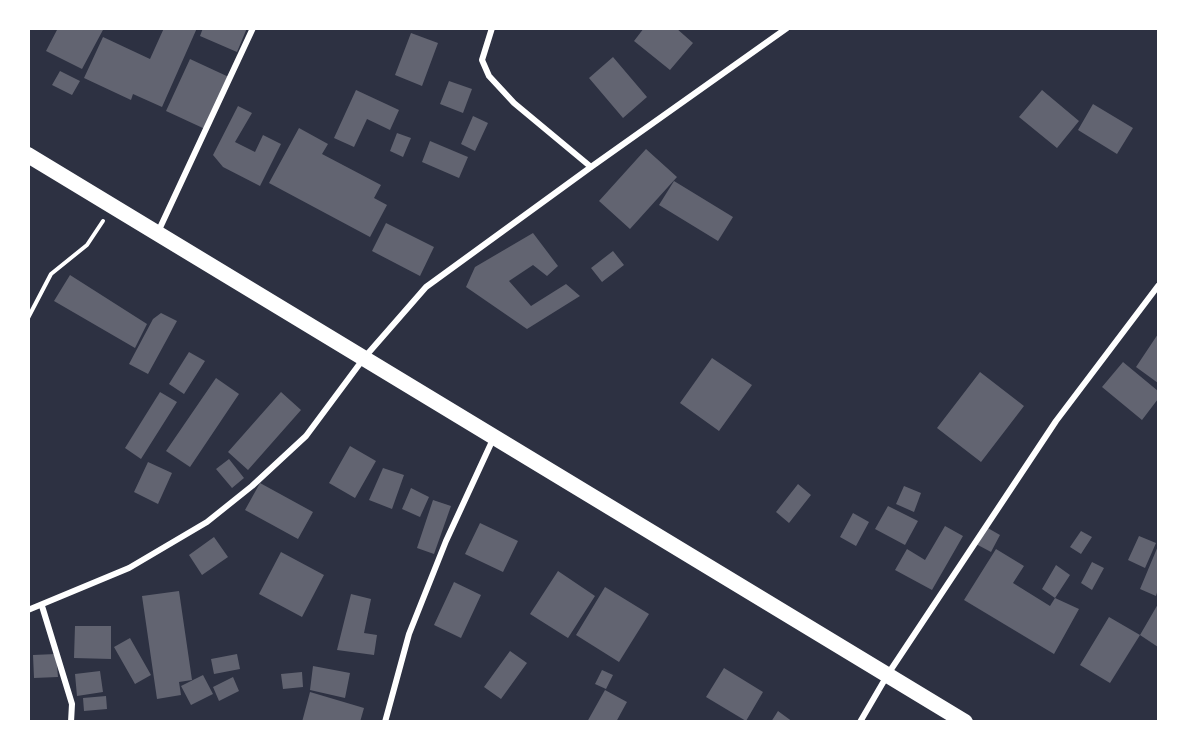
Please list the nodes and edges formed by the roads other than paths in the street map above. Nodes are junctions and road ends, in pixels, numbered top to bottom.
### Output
1 (253, 28) edge
2 (492, 28) edge
3 (787, 28) edge
4 (28, 155) edge
5 (591, 167) junction
6 (157, 233) junction
7 (1158, 286) edge
8 (364, 358) junction
9 (494, 436) junction
10 (42, 606) junction
11 (28, 610) edge
12 (888, 674) junction
13 (71, 722) edge
14 (385, 722) edge
15 (860, 722) edge
16 (965, 722) edge

1 - 6 street
2 - 5 street
3 - 5 street
4 - 6 highway
5 - 8 street
6 - 8 highway
7 - 12 street
8 - 9 highway
8 - 10 street
9 - 12 highway
9 - 14 street
10 - 11 street
10 - 13 street
12 - 15 street
12 - 16 highway

